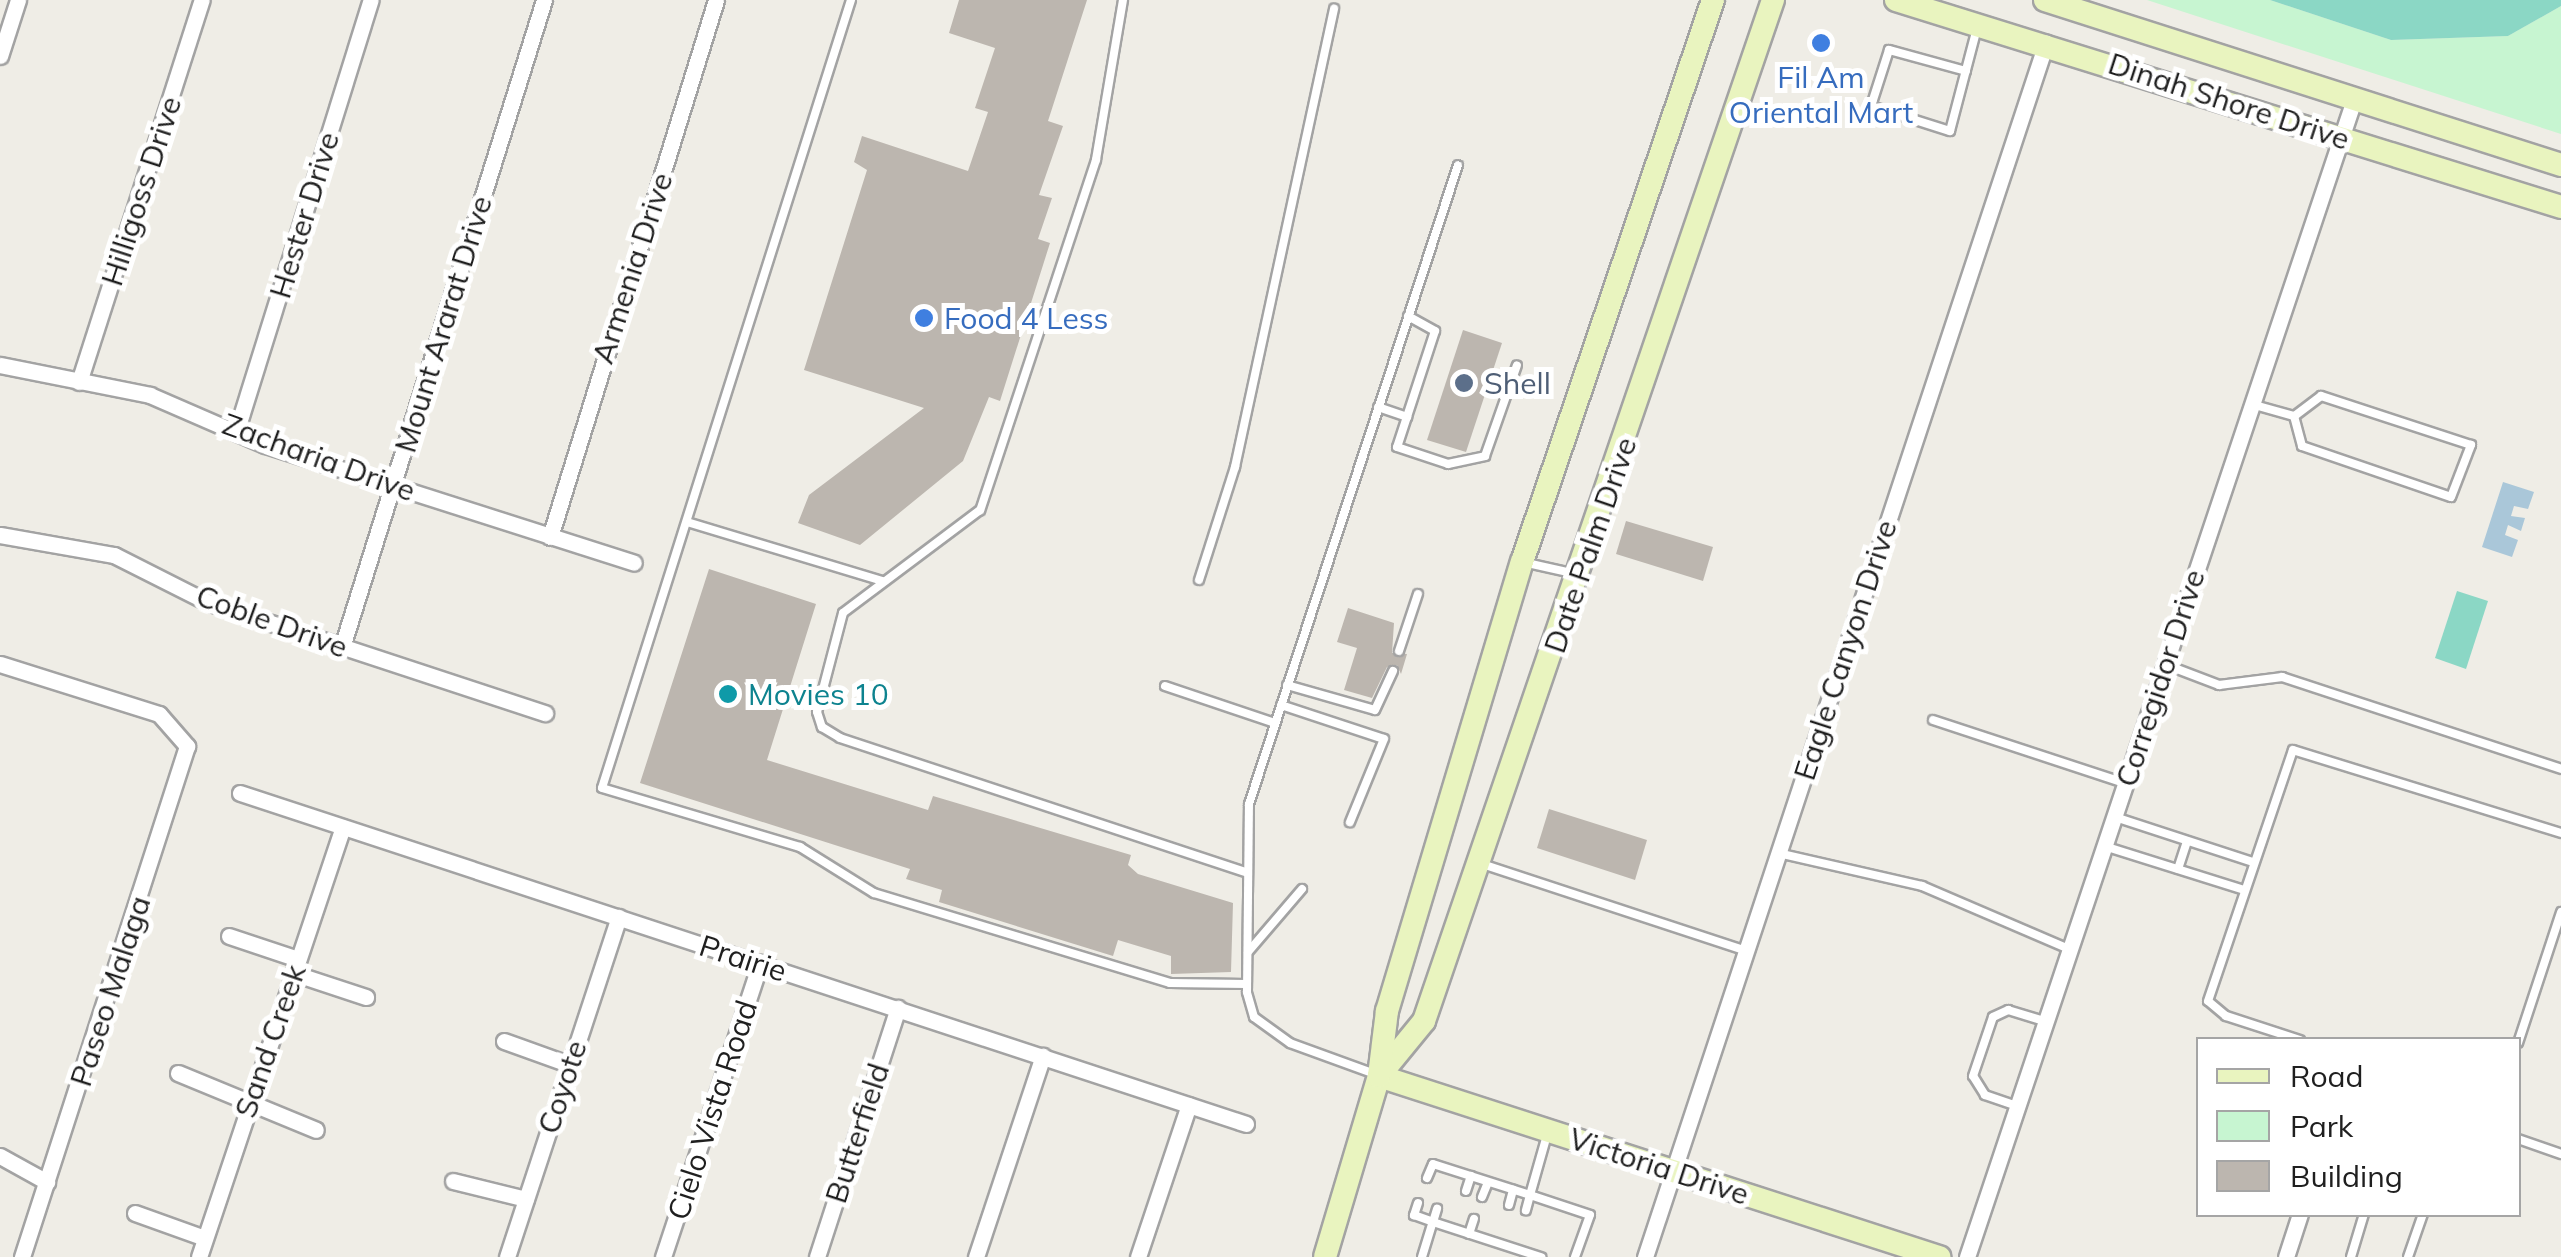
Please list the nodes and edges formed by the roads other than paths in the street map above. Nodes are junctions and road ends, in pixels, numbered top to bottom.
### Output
1 (18, 0) edge
2 (202, 0) edge
3 (370, 0) edge
4 (544, 0) edge
5 (716, 0) edge
6 (852, 0) edge
7 (1123, 0) edge
8 (1713, 0) edge
9 (1773, 0) edge
10 (1896, 0) edge
11 (2045, 0) edge
12 (1334, 9) dead end
13 (1979, 24) junction
14 (2046, 43) junction
15 (0, 56) edge
16 (1966, 71) junction
17 (2354, 100) junction
18 (2340, 136) junction
19 (1458, 164) dead end
20 (2561, 165) edge
21 (2561, 207) edge
22 (1408, 316) junction
23 (0, 364) edge
24 (1517, 364) dead end
25 (80, 382) junction
26 (2250, 404) junction
27 (1378, 407) junction
28 (2294, 416) junction
29 (1407, 417) junction
30 (237, 429) junction
31 (393, 486) junction
32 (686, 522) junction
33 (0, 535) edge
34 (550, 536) junction
35 (1522, 562) junction
36 (634, 563) dead end
37 (1580, 574) junction
38 (1198, 580) dead end
39 (883, 581) junction
40 (1418, 594) dead end
41 (342, 647) junction
42 (1400, 651) dead end
43 (0, 664) edge
44 (2164, 664) junction
45 (1393, 671) dead end
46 (1288, 685) junction
47 (1164, 686) dead end
48 (1281, 704) junction
49 (545, 712) dead end
50 (1933, 720) dead end
51 (1275, 723) junction
52 (2561, 769) edge
53 (2125, 784) junction
54 (240, 793) dead end
55 (2114, 816) junction
56 (1350, 822) dead end
57 (343, 826) junction
58 (2561, 833) edge
59 (2187, 840) junction
60 (2104, 846) junction
61 (1778, 853) junction
62 (2253, 862) junction
63 (1479, 863) junction
64 (2178, 869) junction
65 (1246, 872) junction
66 (1302, 889) dead end
67 (2244, 890) junction
68 (2561, 912) edge
69 (619, 917) junction
70 (229, 936) dead end
71 (2069, 949) junction
72 (1248, 952) junction
73 (1746, 952) junction
74 (760, 964) junction
75 (296, 966) junction
76 (1247, 984) junction
77 (366, 997) dead end
78 (898, 1008) junction
79 (2045, 1021) junction
80 (2292, 1037) edge
81 (2520, 1037) edge
82 (504, 1042) dead end
83 (1043, 1056) junction
84 (568, 1064) junction
85 (178, 1073) dead end
86 (1379, 1076) junction
87 (249, 1102) junction
88 (1189, 1105) junction
89 (2017, 1106) junction
90 (1246, 1124) dead end
91 (316, 1130) dead end
92 (1548, 1130) junction
93 (2521, 1140) edge
94 (2561, 1154) edge
95 (0, 1156) edge
96 (1449, 1169) junction
97 (1674, 1171) junction
98 (1471, 1176) junction
99 (1426, 1178) dead end
100 (453, 1181) dead end
101 (47, 1182) junction
102 (1488, 1182) junction
103 (1445, 1183) dead end
104 (1466, 1190) dead end
105 (1513, 1190) junction
106 (1530, 1196) junction
107 (1482, 1197) dead end
108 (526, 1199) junction
109 (1418, 1203) dead end
110 (1509, 1205) dead end
111 (1437, 1209) dead end
112 (1526, 1210) dead end
113 (135, 1214) dead end
114 (1458, 1216) dead end
115 (2299, 1217) edge
116 (2363, 1217) edge
117 (2422, 1217) edge
118 (1474, 1219) dead end
119 (1433, 1222) junction
120 (1454, 1229) junction
121 (1502, 1229) dead end
122 (1469, 1234) junction
123 (1519, 1235) dead end
124 (1498, 1243) junction
125 (1516, 1249) junction
126 (205, 1251) edge
127 (22, 1257) edge
128 (506, 1257) edge
129 (663, 1257) edge
130 (817, 1257) edge
131 (976, 1257) edge
132 (1138, 1257) edge
133 (1325, 1257) edge
134 (1422, 1257) edge
135 (1541, 1257) edge
136 (1575, 1257) edge
137 (1645, 1257) edge
138 (1939, 1257) edge
139 (1967, 1257) edge
140 (2286, 1257) edge
141 (2351, 1257) edge
142 (2408, 1257) edge

1 - 15 street
2 - 25 street, Hilligoss Drive
3 - 30 street, Hester Drive
4 - 31 street, Mount Ararat Drive
5 - 34 street, Armenia Drive
6 - 32 lane
7 - 39 lane
8 - 35 main road, Date Palm Drive
9 - 37 main road, Date Palm Drive
10 - 13 main road, Dinah Shore Drive
11 - 17 main road, Dinah Shore Drive
12 - 38 lane
13 - 14 main road, Dinah Shore Drive
13 - 16 lane
14 - 18 main road, Dinah Shore Drive
14 - 61 street, Eagle Canyon Drive
16 - 16 lane
17 - 18 street, Corregidor Drive
17 - 20 main road, Dinah Shore Drive
18 - 21 main road, Dinah Shore Drive
18 - 26 street, Corregidor Drive
19 - 22 lane
22 - 27 lane
22 - 29 lane
23 - 25 street, Zacharia Drive
24 - 29 lane
25 - 30 street, Zacharia Drive
26 - 28 lane
26 - 44 street, Corregidor Drive
27 - 29 lane
27 - 46 lane
28 - 28 lane
30 - 31 street, Zacharia Drive
31 - 34 street, Zacharia Drive
31 - 41 street, Mount Ararat Drive
32 - 39 lane
32 - 76 lane
33 - 41 street, Coble Drive
34 - 36 street, Zacharia Drive
35 - 37 lane
35 - 86 main road, Date Palm Drive
37 - 63 main road, Date Palm Drive
39 - 65 lane
40 - 42 lane
41 - 49 street, Coble Drive
43 - 101 street, Paseo Malaga
44 - 52 lane
44 - 53 street, Corregidor Drive
45 - 46 lane
46 - 48 lane
47 - 51 lane
48 - 51 lane
48 - 56 lane
50 - 53 lane
51 - 65 lane
53 - 55 street, Corregidor Drive
54 - 57 street, Prairie
55 - 59 lane
55 - 60 street, Corregidor Drive
57 - 69 street, Prairie
57 - 75 street, Sand Creek
58 - 62 lane
59 - 62 lane
59 - 64 lane
60 - 64 lane
60 - 71 street, Corregidor Drive
61 - 71 lane
61 - 73 street, Eagle Canyon Drive
62 - 67 lane
63 - 73 lane
63 - 86 main road, Date Palm Drive
64 - 67 lane
65 - 72 lane
66 - 72 lane
67 - 80 lane
68 - 81 lane
69 - 74 street, Prairie
69 - 84 street, Coyote
70 - 75 street
71 - 79 street, Corregidor Drive
72 - 76 lane
73 - 97 street, Eagle Canyon Drive
74 - 78 street, Prairie
74 - 129 street, Cielo Vista Road
75 - 77 street
75 - 87 street, Sand Creek
76 - 86 lane
78 - 83 street, Prairie
78 - 130 street, Butterfield
79 - 89 street, Corregidor Drive
79 - 89 lane
82 - 84 street
83 - 88 street, Prairie
83 - 131 street
84 - 108 street, Coyote
85 - 87 street
86 - 92 main road, Victoria Drive
86 - 133 main road, Date Palm Drive
87 - 91 street
87 - 126 street, Sand Creek
88 - 90 street, Prairie
88 - 132 street
89 - 139 street, Corregidor Drive
92 - 97 main road, Victoria Drive
92 - 106 lane
93 - 94 lane
95 - 101 street
96 - 98 lane
96 - 99 lane
96 - 103 lane
97 - 137 street, Eagle Canyon Drive
97 - 138 main road, Victoria Drive
98 - 102 lane
98 - 104 lane
100 - 108 street
101 - 127 street, Paseo Malaga
102 - 105 lane
102 - 107 lane
105 - 106 lane
105 - 110 lane
106 - 112 lane
106 - 136 lane
108 - 128 street, Coyote
109 - 119 lane
111 - 119 lane
113 - 126 street
114 - 120 lane
115 - 140 street
116 - 141 lane
117 - 142 lane
118 - 122 lane
119 - 120 lane
119 - 134 lane
120 - 122 lane
121 - 124 lane
122 - 124 lane
123 - 125 lane
124 - 125 lane
125 - 135 lane

